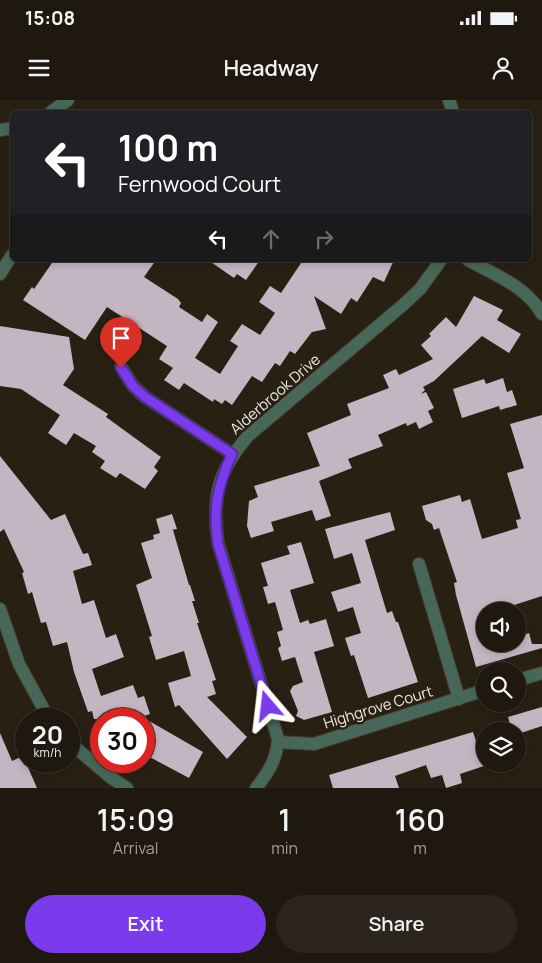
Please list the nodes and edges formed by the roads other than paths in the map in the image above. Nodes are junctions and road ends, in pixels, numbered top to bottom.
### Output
1 (68, 100) edge
2 (54, 110) edge
3 (10, 258) edge
4 (440, 262) edge
5 (472, 262) edge
6 (0, 274) edge
7 (542, 314) edge
8 (121, 368) dead end
9 (232, 454) junction
10 (419, 564) dead end
11 (0, 609) edge
12 (542, 673) edge
13 (526, 678) edge
14 (476, 693) edge
15 (459, 699) junction
16 (43, 708) edge
17 (278, 742) junction
18 (80, 751) edge
19 (128, 788) edge
20 (256, 788) edge

1 - 2 street
3 - 6 street
4 - 9 street, Alderbrook Drive
5 - 7 street
8 - 9 street
9 - 17 street, Alderbrook Drive
10 - 15 street
11 - 16 street
12 - 13 street
14 - 15 street, Highgrove Court
15 - 17 street, Highgrove Court
17 - 20 street
18 - 19 street

